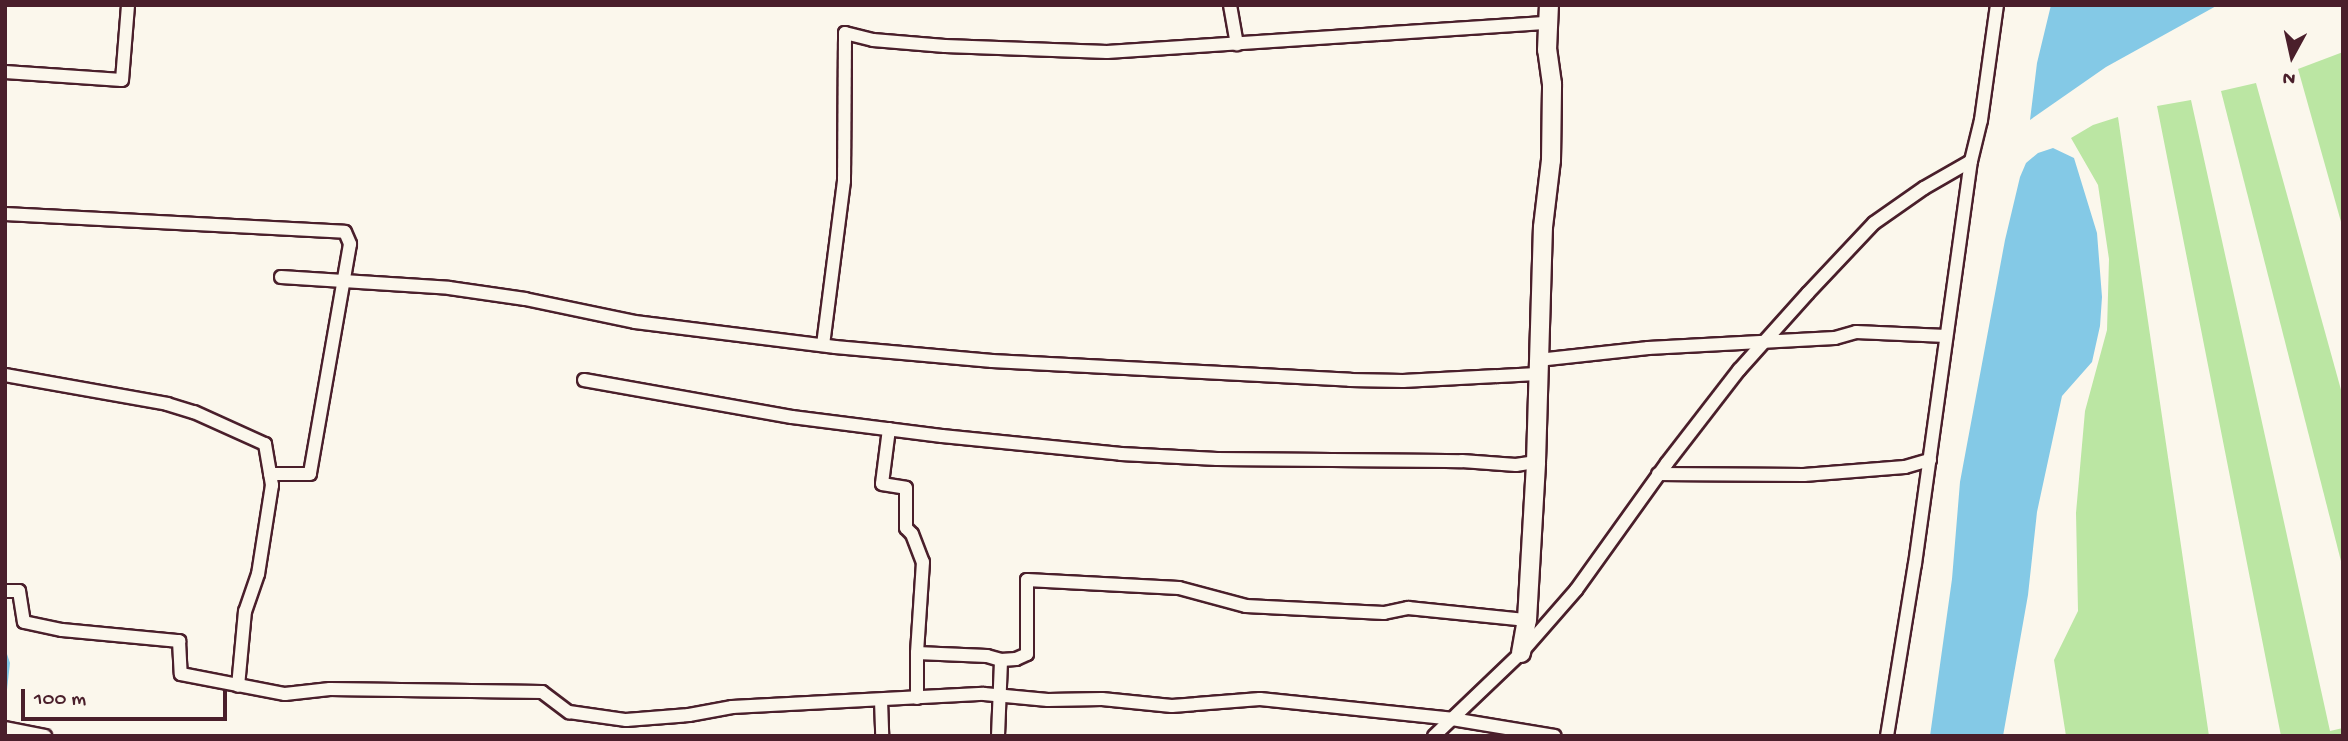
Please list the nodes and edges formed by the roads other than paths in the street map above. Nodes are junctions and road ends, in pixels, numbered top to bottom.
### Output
1 (128, 5) edge
2 (1230, 5) edge
3 (1997, 5) edge
4 (1549, 14) edge
5 (1237, 44) junction
6 (5, 72) edge
7 (1971, 161) junction
8 (5, 214) edge
9 (281, 277) dead end
10 (343, 281) junction
11 (1946, 336) junction
12 (1765, 340) junction
13 (823, 345) junction
14 (1538, 367) junction
15 (5, 375) edge
16 (584, 380) dead end
17 (889, 429) junction
18 (1930, 460) junction
19 (1536, 462) junction
20 (270, 474) junction
21 (1658, 474) junction
22 (5, 591) edge
23 (1527, 620) junction
24 (917, 653) junction
25 (1521, 653) junction
26 (1001, 660) junction
27 (238, 686) junction
28 (999, 695) junction
29 (917, 698) junction
30 (881, 700) junction
31 (1452, 719) junction
32 (5, 728) edge
33 (36, 735) edge
34 (882, 736) edge
35 (998, 736) edge
36 (1434, 736) edge
37 (1555, 736) edge
38 (1887, 736) edge

1 - 6 street
2 - 5 street
3 - 7 street
4 - 5 street
4 - 14 street
5 - 13 street
7 - 11 street
7 - 12 street
8 - 10 street
9 - 10 street
10 - 13 street
10 - 20 street
11 - 12 street
11 - 18 street
12 - 14 street
12 - 21 street
13 - 14 street
14 - 19 street
15 - 20 street
16 - 17 street
17 - 19 street
17 - 24 street
18 - 21 street
18 - 38 street
19 - 23 street
20 - 27 street
21 - 25 street
22 - 27 street
23 - 25 street
23 - 26 street
24 - 26 street
24 - 29 street
25 - 31 street
26 - 28 street
27 - 30 street
28 - 29 street
28 - 31 street
28 - 35 street
29 - 30 street
30 - 34 street
31 - 36 street
31 - 37 street
32 - 33 street

